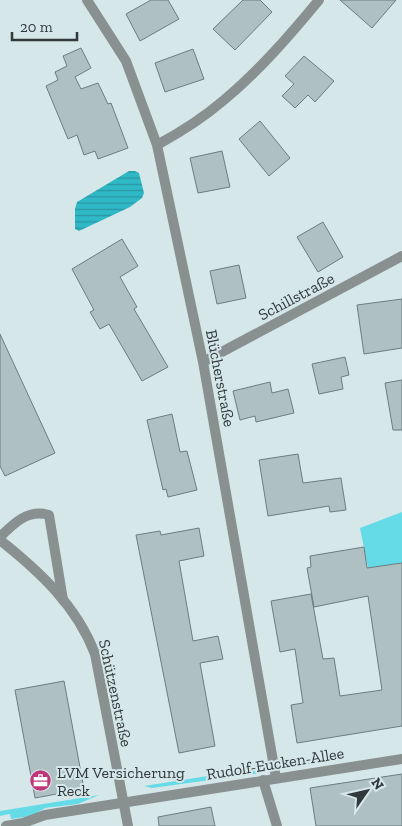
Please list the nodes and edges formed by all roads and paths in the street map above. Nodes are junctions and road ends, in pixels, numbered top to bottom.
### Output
1 (86, 0) edge
2 (319, 0) edge
3 (157, 145) junction
4 (402, 256) edge
5 (203, 362) junction
6 (0, 538) edge
7 (63, 600) junction
8 (402, 759) edge
9 (276, 778) junction
10 (263, 780) junction
11 (123, 803) junction
12 (6, 826) edge
13 (128, 826) edge
14 (277, 826) edge

1 - 3 street, Blücherstraße
2 - 3 street
3 - 5 street, Blücherstraße
4 - 5 street, Schillstraße
5 - 9 street, Blücherstraße
6 - 7 street, Schützenstraße
6 - 7 street
7 - 11 street, Schützenstraße
8 - 9 street, Rudolf-Eucken-Allee
9 - 10 street, Rudolf-Eucken-Allee
10 - 11 street, Rudolf-Eucken-Allee
10 - 14 street
11 - 12 street, Rudolf-Eucken-Allee
11 - 13 street, Schützenstraße

